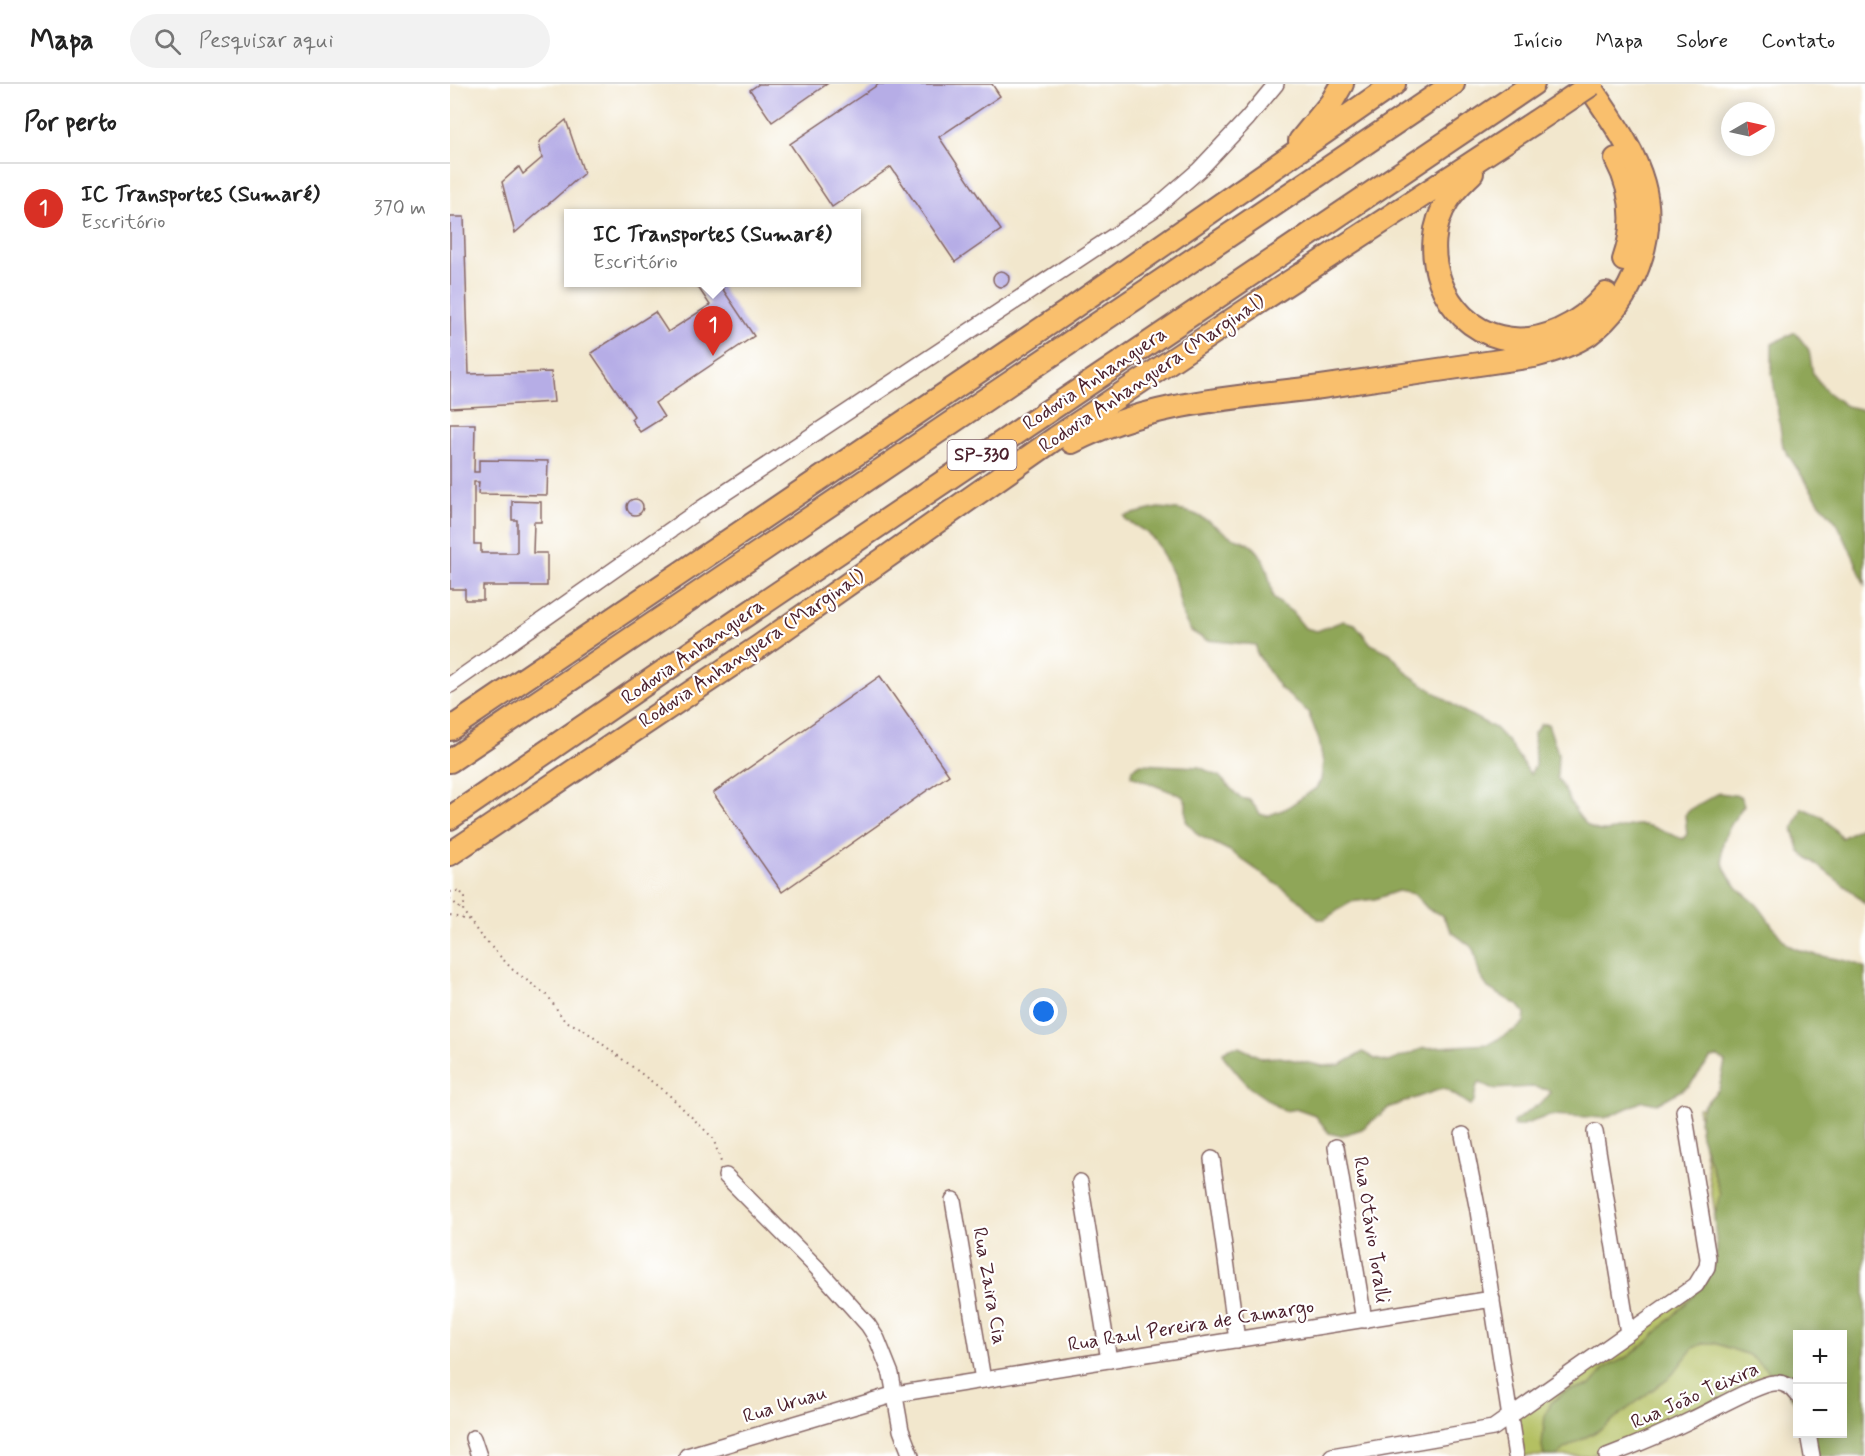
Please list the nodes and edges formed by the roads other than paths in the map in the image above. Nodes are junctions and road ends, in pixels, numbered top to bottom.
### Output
1 (1276, 84) edge
2 (1342, 84) edge
3 (1394, 84) edge
4 (1453, 84) edge
5 (1569, 84) edge
6 (1590, 84) edge
7 (1525, 90) edge
8 (1505, 141) junction
9 (1177, 234) junction
10 (922, 532) junction
11 (450, 685) edge
12 (450, 729) edge
13 (450, 761) edge
14 (450, 818) edge
15 (450, 854) edge
16 (1684, 1111) dead end
17 (1595, 1132) dead end
18 (1463, 1135) dead end
19 (1336, 1147) dead end
20 (1212, 1159) dead end
21 (726, 1176) road end
22 (1080, 1182) dead end
23 (953, 1200) dead end
24 (1492, 1299) junction
25 (1364, 1320) junction
26 (1628, 1333) junction
27 (1237, 1340) junction
28 (1109, 1360) junction
29 (983, 1380) junction
30 (1793, 1389) edge
31 (896, 1394) junction
32 (1510, 1417) junction
33 (473, 1438) dead end
34 (1809, 1438) edge
35 (479, 1456) edge
36 (687, 1456) edge
37 (911, 1456) edge
38 (1332, 1456) edge
39 (1516, 1456) edge
40 (1607, 1456) edge
41 (1812, 1456) edge

1 - 11 street
2 - 9 highway
3 - 9 highway
4 - 13 highway, SP-330
5 - 8 highway
6 - 8 highway, Rodovia Anhanguera (Marginal), bridge
6 - 10 highway
7 - 14 highway, Rodovia Anhanguera / SP-330
8 - 10 highway, Rodovia Anhanguera (Marginal)
9 - 12 highway
10 - 15 highway, Rodovia Anhanguera (Marginal)
16 - 26 street
17 - 26 street
18 - 24 street
19 - 25 street, Rua Otávio Toralli
20 - 27 street
21 - 31 street
22 - 28 street
23 - 29 street, Rua Zaira Cia
24 - 25 street, Rua Raul Pereira de Camargo
24 - 32 street
25 - 27 street, Rua Raul Pereira de Camargo
26 - 32 street
27 - 28 street, Rua Raul Pereira de Camargo
28 - 29 street, Rua Raul Pereira de Camargo
29 - 31 street, Rua Raul Pereira de Camargo
30 - 40 street, Rua João Teixira
31 - 36 street, Rua Uruau
31 - 37 street
32 - 38 street
32 - 39 street
33 - 35 street
34 - 41 street

